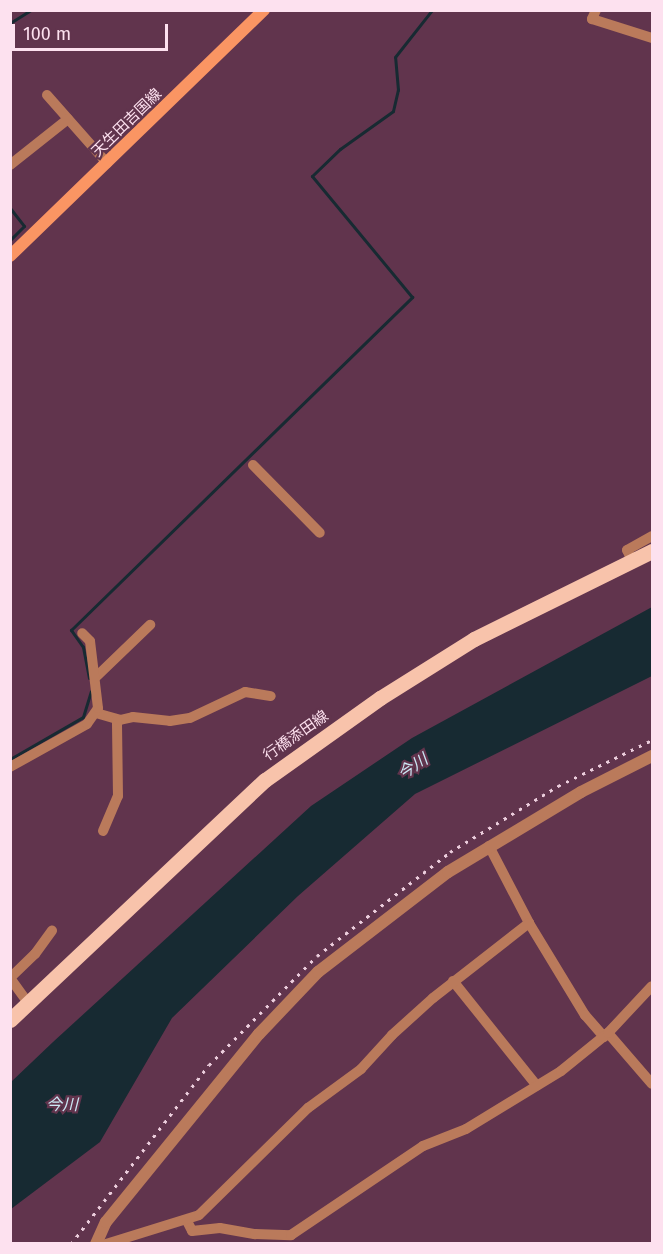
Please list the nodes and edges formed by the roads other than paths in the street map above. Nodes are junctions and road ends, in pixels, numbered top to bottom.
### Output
1 (264, 10) edge
2 (596, 10) edge
3 (652, 38) edge
4 (47, 95) dead end
5 (68, 118) junction
6 (107, 163) junction
7 (10, 165) edge
8 (10, 256) edge
9 (253, 465) dead end
10 (320, 533) dead end
11 (652, 536) edge
12 (652, 551) edge
13 (632, 561) junction
14 (150, 625) dead end
15 (82, 633) dead end
16 (97, 676) junction
17 (271, 696) dead end
18 (96, 713) junction
19 (117, 720) junction
20 (652, 756) edge
21 (10, 767) edge
22 (104, 831) dead end
23 (489, 846) junction
24 (529, 923) junction
25 (52, 931) dead end
26 (10, 978) edge
27 (453, 981) junction
28 (652, 986) edge
29 (28, 1003) junction
30 (10, 1020) edge
31 (606, 1035) junction
32 (652, 1084) edge
33 (537, 1086) junction
34 (187, 1221) junction
35 (96, 1244) edge
36 (106, 1244) edge

1 - 6 main road, 天生田吉国線
2 - 3 street
4 - 5 street
5 - 6 street
5 - 7 street
6 - 8 main road, 天生田吉国線
9 - 10 street
11 - 13 street
12 - 13 main road, 行橋添田線
13 - 29 main road, 行橋添田線
14 - 16 street
15 - 16 street
16 - 18 street
17 - 19 street
18 - 19 street
18 - 21 street
19 - 22 street
20 - 23 street
23 - 24 street
23 - 35 street
24 - 27 street
24 - 31 street
25 - 26 street
26 - 29 street
27 - 33 street
27 - 34 street
28 - 31 street
29 - 30 main road, 行橋添田線
31 - 32 street
31 - 33 street
33 - 34 street
34 - 36 street

